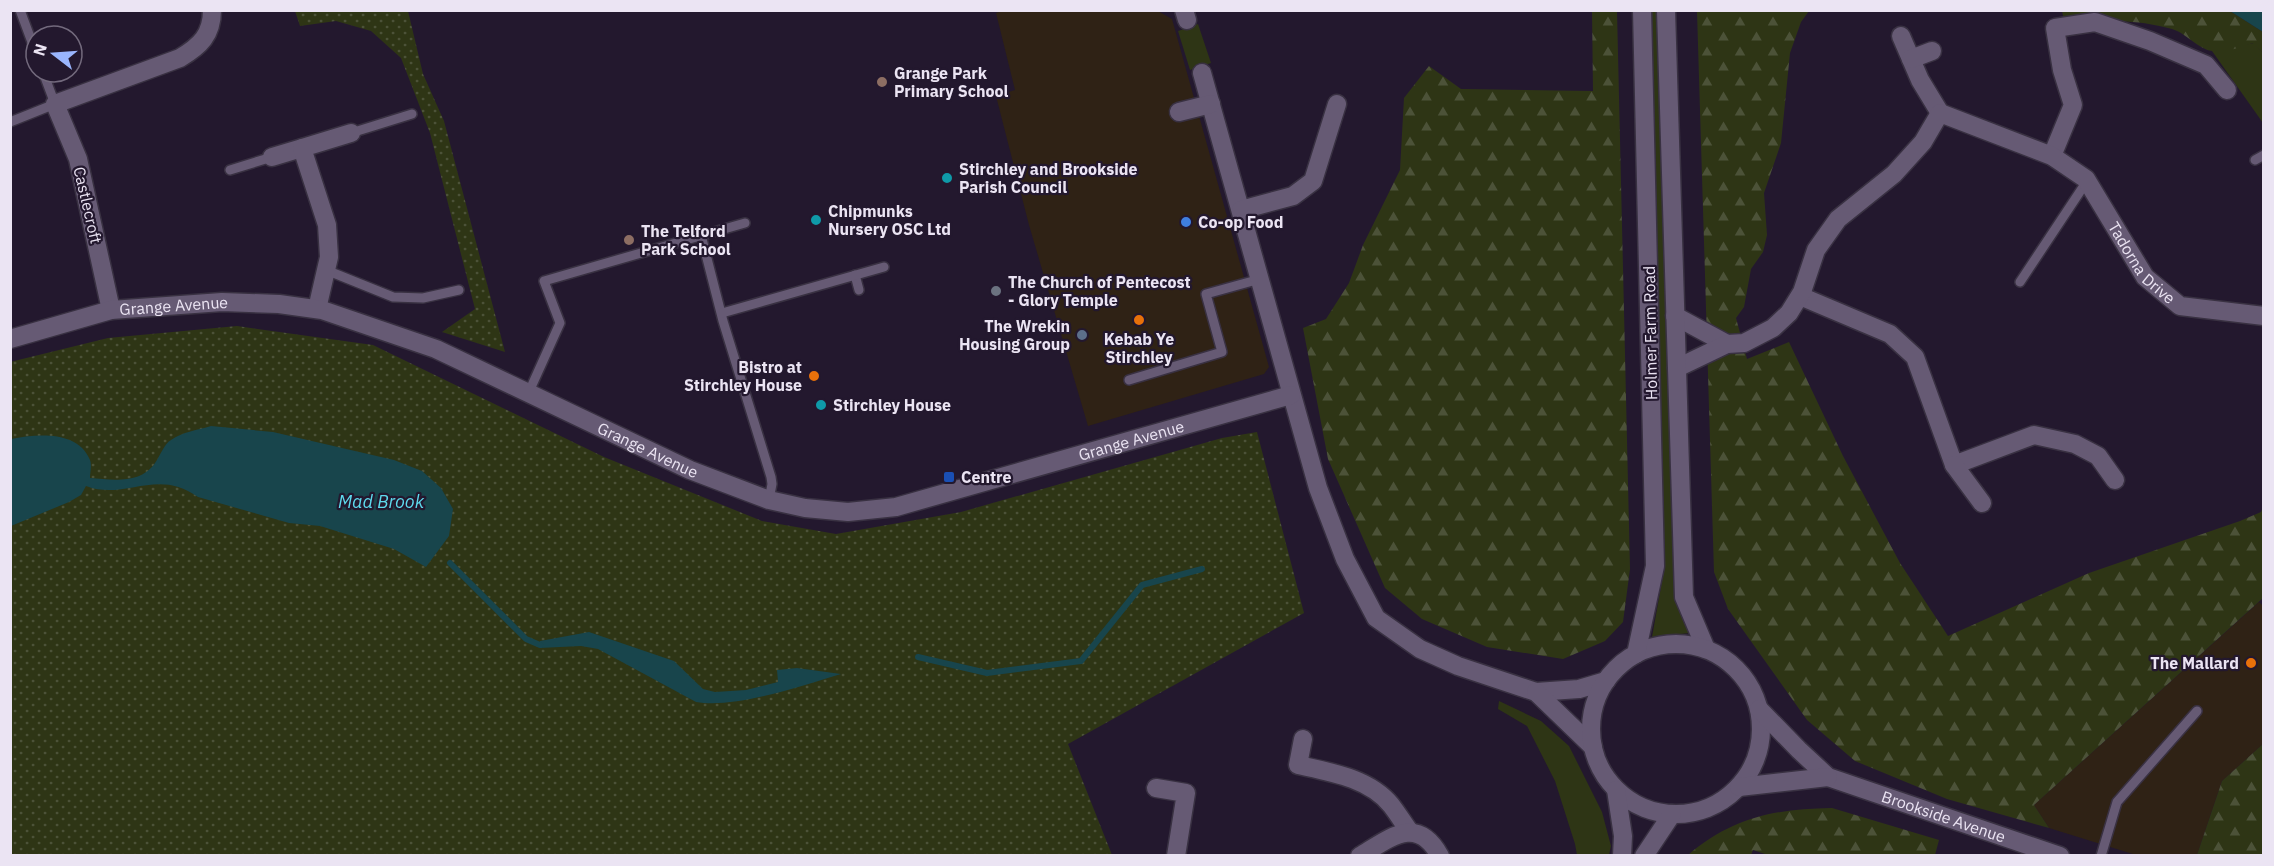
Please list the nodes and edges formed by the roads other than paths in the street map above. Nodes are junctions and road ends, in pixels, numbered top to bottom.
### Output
1 (212, 10) edge
2 (1642, 10) edge
3 (1666, 10) edge
4 (1901, 36) dead end
5 (1932, 51) dead end
6 (1911, 59) junction
7 (1202, 73) dead end
8 (48, 84) edge
9 (2227, 90) dead end
10 (55, 104) junction
11 (1211, 104) junction
12 (1337, 104) dead end
13 (1179, 112) dead end
14 (1941, 113) junction
15 (412, 114) dead end
16 (10, 122) edge
17 (351, 133) joint
18 (302, 148) junction
19 (2052, 156) junction
20 (272, 157) joint
21 (230, 170) dead end
22 (2087, 181) junction
23 (1241, 210) junction
24 (745, 223) dead end
25 (701, 235) junction
26 (884, 267) dead end
27 (326, 270) junction
28 (855, 275) junction
29 (1260, 279) junction
30 (2020, 282) dead end
31 (459, 290) dead end
32 (860, 290) dead end
33 (1800, 296) junction
34 (317, 309) junction
35 (111, 310) junction
36 (722, 313) junction
37 (1675, 316) junction
38 (2264, 316) edge
39 (10, 339) edge
40 (1727, 344) junction
41 (1677, 368) junction
42 (1129, 380) dead end
43 (528, 394) junction
44 (1291, 395) junction
45 (1954, 465) junction
46 (2115, 480) dead end
47 (769, 500) junction
48 (1982, 503) dead end
49 (1706, 649) junction
50 (1636, 654) junction
51 (1606, 681) junction
52 (1536, 692) junction
53 (1759, 709) junction
54 (2197, 711) dead end
55 (1303, 739) dead end
56 (1593, 747) junction
57 (1828, 777) junction
58 (1739, 787) junction
59 (1156, 788) dead end
60 (1616, 790) junction
61 (1672, 814) junction
62 (1410, 832) junction
63 (1176, 855) edge
64 (1360, 855) edge
65 (1440, 855) edge
66 (1622, 855) edge
67 (1644, 855) edge
68 (2060, 855) edge
69 (2101, 855) edge

1 - 10 street
2 - 50 street, Holmer Farm Road
3 - 37 street, Holmer Farm Road
4 - 6 street
5 - 6 street
6 - 14 street
7 - 11 street
8 - 10 lane, Castlecroft
9 - 19 street
10 - 16 lane
10 - 35 street, Castlecroft
11 - 13 street
11 - 23 street
12 - 23 street
14 - 19 street, Tadorna Drive
14 - 33 street
15 - 17 lane
17 - 18 street
18 - 20 street
18 - 27 street
19 - 22 street, Tadorna Drive
20 - 21 lane
22 - 30 lane
22 - 38 street, Tadorna Drive
23 - 29 street
24 - 25 lane
25 - 36 lane
25 - 43 lane
26 - 28 lane
27 - 31 lane
27 - 34 street
28 - 32 lane
28 - 36 lane
29 - 42 lane
29 - 44 street
33 - 40 street
33 - 45 street
34 - 35 street, Grange Avenue
34 - 43 street, Grange Avenue
35 - 39 street, Grange Avenue
36 - 47 lane
37 - 40 street
37 - 41 street, Holmer Farm Road
40 - 41 street
41 - 49 street, Holmer Farm Road
43 - 47 street, Grange Avenue
44 - 47 street, Grange Avenue
44 - 52 street
45 - 46 street
45 - 48 street
49 - 50 street
49 - 53 street
50 - 51 street
51 - 52 street
51 - 56 street
52 - 56 street
53 - 57 street, Brookside Avenue
53 - 58 street
54 - 69 lane
55 - 62 street
56 - 60 street
57 - 58 street, Brookside Avenue
57 - 68 street, Brookside Avenue
58 - 61 street
59 - 63 street
60 - 61 street
60 - 66 street
61 - 67 street
62 - 64 street
62 - 65 street

